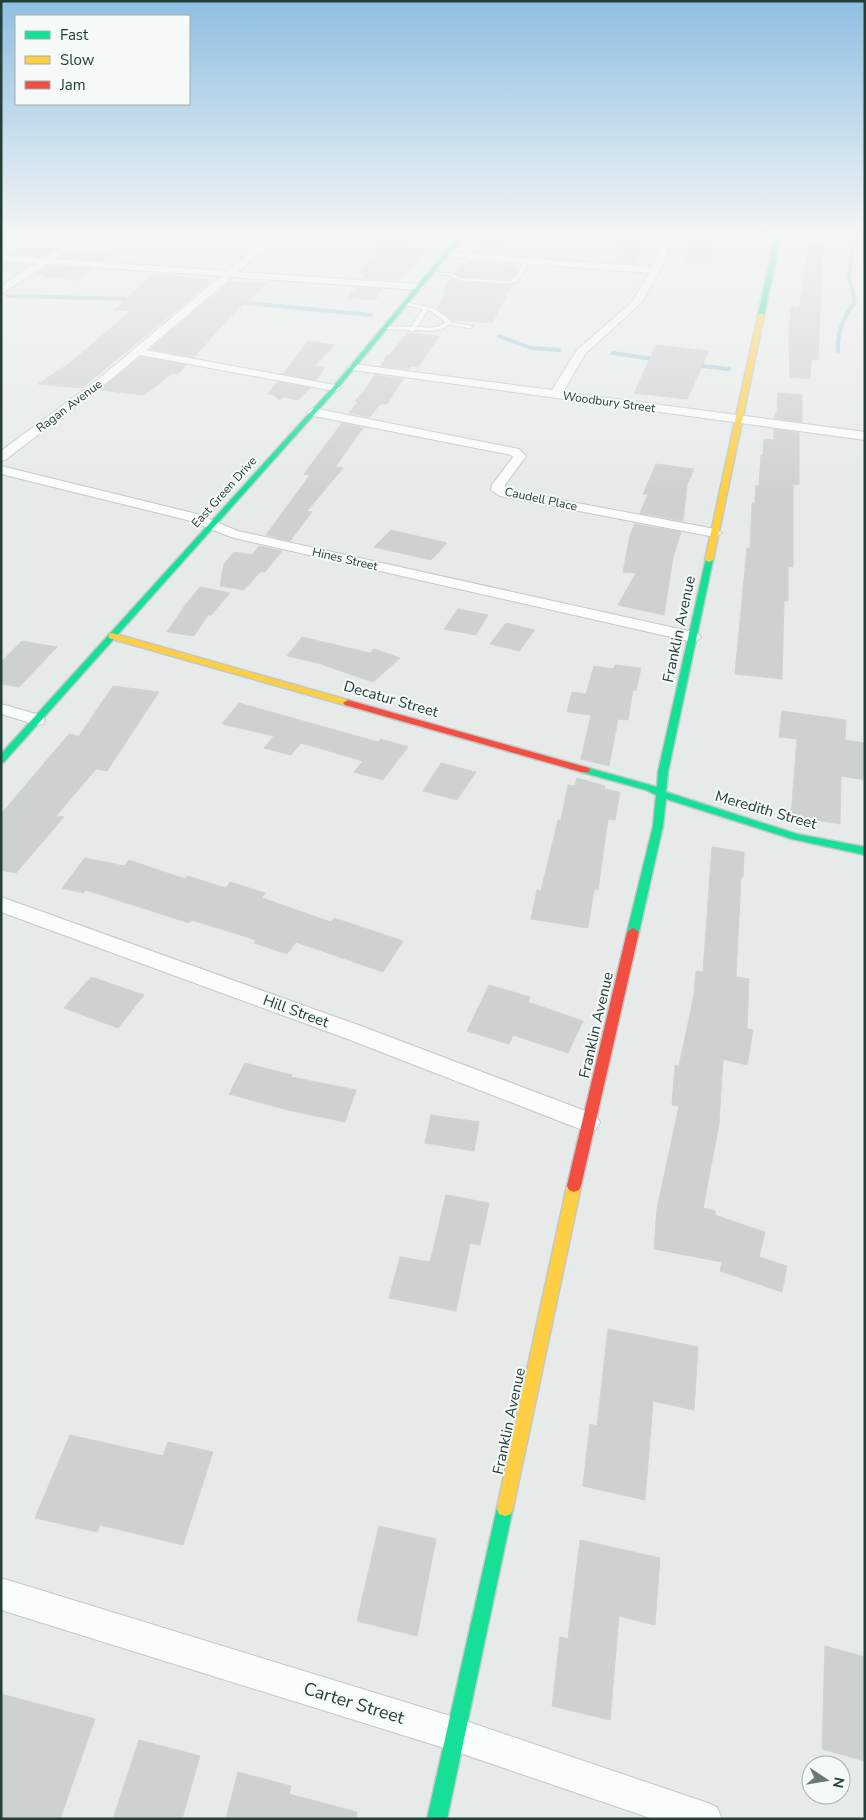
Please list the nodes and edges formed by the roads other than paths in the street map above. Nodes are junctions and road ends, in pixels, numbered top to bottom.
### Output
1 (173, 322) edge
2 (390, 322) edge
3 (418, 322) edge
4 (616, 322) edge
5 (760, 322) edge
6 (447, 324) joint
7 (470, 326) dead end
8 (385, 328) junction
9 (412, 330) junction
10 (138, 352) junction
11 (353, 367) junction
12 (335, 388) junction
13 (556, 394) junction
14 (313, 412) junction
15 (740, 420) junction
16 (865, 436) edge
17 (1, 457) edge
18 (1, 470) edge
19 (212, 525) junction
20 (715, 533) junction
21 (112, 636) junction
22 (692, 637) junction
23 (1, 709) edge
24 (37, 720) junction
25 (1, 760) edge
26 (661, 794) junction
27 (865, 851) edge
28 (1, 904) edge
29 (588, 1122) junction
30 (1, 1594) edge
31 (457, 1735) junction
32 (436, 1819) edge
33 (705, 1819) edge

1 - 10 street, Ragan Avenue
2 - 8 street, East Green Drive
3 - 9 lane
4 - 13 street
5 - 15 street, Franklin Avenue
6 - 7 lane
6 - 9 lane
8 - 9 lane
8 - 11 street, East Green Drive
10 - 12 street
10 - 17 street, Ragan Avenue
11 - 12 street, East Green Drive
11 - 13 street, Woodbury Street
12 - 14 street, East Green Drive
13 - 15 street, Woodbury Street
14 - 19 street, East Green Drive
14 - 20 street, Caudell Place
15 - 16 street, Woodbury Street
15 - 20 street, Franklin Avenue
18 - 19 street, Hines Street
19 - 21 street, East Green Drive
19 - 22 street, Hines Street
20 - 22 street, Franklin Avenue
21 - 24 street, East Green Drive
21 - 26 street, Decatur Street
22 - 26 street, Franklin Avenue
23 - 24 street
24 - 25 street, East Green Drive
26 - 27 street, Meredith Street
26 - 29 street, Franklin Avenue
28 - 29 street, Hill Street
29 - 31 street, Franklin Avenue
30 - 31 street, Carter Street
31 - 32 street, Franklin Avenue
31 - 33 street, Carter Street

